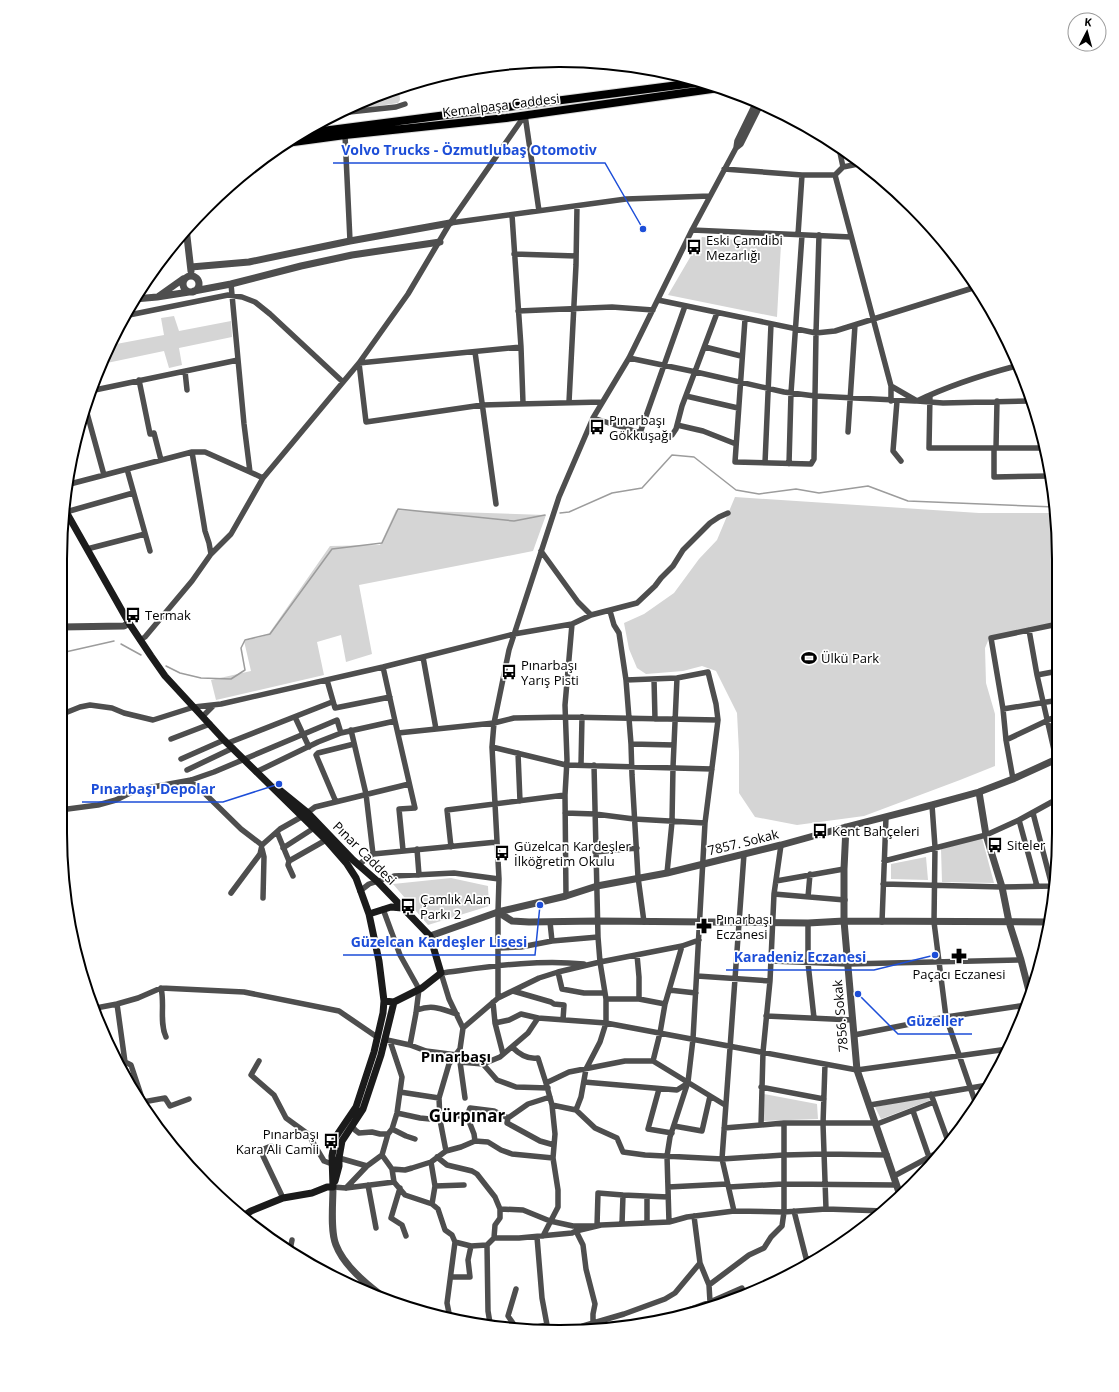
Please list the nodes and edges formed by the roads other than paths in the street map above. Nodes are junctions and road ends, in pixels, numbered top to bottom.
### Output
1 (687, 84) edge
2 (707, 90) edge
3 (405, 104) dead end
4 (755, 107) edge
5 (356, 111) edge
6 (525, 115) junction
7 (315, 132) edge
8 (345, 135) junction
9 (300, 141) edge
10 (841, 156) edge
11 (853, 165) edge
12 (843, 167) junction
13 (724, 169) junction
14 (802, 175) junction
15 (834, 175) junction
16 (710, 196) junction
17 (577, 206) junction
18 (539, 211) junction
19 (512, 214) junction
20 (450, 223) junction
21 (692, 230) junction
22 (800, 235) junction
23 (819, 235) junction
24 (188, 237) edge
25 (851, 237) junction
26 (350, 241) junction
27 (440, 242) junction
28 (514, 254) junction
29 (352, 255) junction
30 (576, 256) junction
31 (190, 271) junction
32 (183, 279) junction
33 (198, 279) junction
34 (231, 284) junction
35 (214, 287) junction
36 (971, 289) edge
37 (191, 292) junction
38 (232, 294) junction
39 (157, 297) junction
40 (143, 298) edge
41 (658, 300) junction
42 (685, 306) junction
43 (573, 308) junction
44 (653, 310) junction
45 (518, 311) junction
46 (717, 313) junction
47 (132, 314) edge
48 (745, 319) junction
49 (873, 319) junction
50 (771, 324) junction
51 (855, 325) junction
52 (795, 329) junction
53 (816, 333) junction
54 (521, 347) junction
55 (705, 347) junction
56 (475, 352) junction
57 (741, 356) junction
58 (629, 358) junction
59 (238, 360) junction
60 (359, 363) junction
61 (664, 365) junction
62 (1013, 367) edge
63 (185, 371) junction
64 (696, 372) junction
65 (139, 380) junction
66 (343, 382) junction
67 (740, 382) junction
68 (891, 386) junction
69 (768, 389) junction
70 (97, 390) edge
71 (187, 390) dead end
72 (791, 393) junction
73 (930, 395) junction
74 (686, 396) junction
75 (815, 396) junction
76 (850, 398) junction
77 (891, 400) junction
78 (897, 401) junction
79 (917, 401) junction
80 (1026, 401) edge
81 (569, 402) junction
82 (602, 402) junction
83 (930, 402) junction
84 (997, 402) junction
85 (523, 403) junction
86 (482, 405) junction
87 (738, 408) junction
88 (88, 418) edge
89 (594, 418) junction
90 (677, 425) junction
91 (848, 432) dead end
92 (640, 433) junction
93 (736, 444) junction
94 (995, 448) junction
95 (1039, 448) edge
96 (192, 452) junction
97 (161, 460) junction
98 (901, 461) dead end
99 (765, 463) junction
100 (789, 464) junction
101 (127, 469) junction
102 (250, 472) junction
103 (104, 475) junction
104 (1045, 476) edge
105 (264, 478) junction
106 (73, 483) edge
107 (133, 493) junction
108 (496, 504) dead end
109 (70, 510) edge
110 (728, 513) dead end
111 (69, 518) edge
112 (144, 534) junction
113 (87, 549) junction
114 (150, 551) dead end
115 (541, 551) junction
116 (211, 554) junction
117 (610, 610) junction
118 (591, 615) junction
119 (129, 623) junction
120 (572, 624) junction
121 (1052, 625) edge
122 (67, 627) edge
123 (1029, 630) junction
124 (514, 634) junction
125 (140, 640) junction
126 (423, 657) junction
127 (383, 667) junction
128 (1052, 672) edge
129 (1037, 675) junction
130 (677, 678) junction
131 (654, 679) junction
132 (326, 680) junction
133 (626, 680) junction
134 (390, 697) junction
135 (1052, 701) edge
136 (332, 702) junction
137 (1044, 703) junction
138 (214, 705) junction
139 (194, 707) junction
140 (1003, 709) junction
141 (67, 713) edge
142 (203, 716) junction
143 (295, 717) junction
144 (566, 717) junction
145 (582, 717) junction
146 (630, 718) junction
147 (1052, 718) edge
148 (655, 719) junction
149 (675, 719) junction
150 (718, 720) junction
151 (395, 721) junction
152 (1047, 721) junction
153 (494, 723) junction
154 (210, 724) junction
155 (436, 729) junction
156 (350, 730) junction
157 (340, 733) junction
158 (398, 733) junction
159 (303, 734) junction
160 (172, 739) dead end
161 (1006, 740) junction
162 (1052, 740) edge
163 (226, 741) junction
164 (354, 744) junction
165 (632, 744) junction
166 (674, 745) junction
167 (309, 747) junction
168 (492, 747) junction
169 (233, 748) junction
170 (518, 753) junction
171 (181, 759) dead end
172 (244, 759) junction
173 (1052, 760) edge
174 (566, 765) junction
175 (581, 765) junction
176 (594, 765) junction
177 (631, 766) junction
178 (673, 767) junction
179 (712, 769) junction
180 (187, 770) dead end
181 (258, 773) junction
182 (1013, 779) junction
183 (191, 780) junction
184 (410, 784) junction
185 (979, 792) junction
186 (366, 794) junction
187 (565, 795) junction
188 (520, 801) junction
189 (336, 802) junction
190 (1052, 802) edge
191 (495, 804) junction
192 (932, 805) junction
193 (67, 809) edge
194 (565, 813) junction
195 (1033, 813) junction
196 (595, 814) junction
197 (306, 815) junction
198 (886, 817) junction
199 (634, 819) junction
200 (1019, 820) junction
201 (672, 822) junction
202 (705, 823) junction
203 (846, 827) junction
204 (314, 828) junction
205 (277, 832) junction
206 (986, 835) junction
207 (326, 840) junction
208 (497, 842) junction
209 (262, 845) junction
210 (781, 845) junction
211 (451, 847) junction
212 (935, 847) junction
213 (284, 848) junction
214 (637, 848) junction
215 (417, 849) junction
216 (403, 850) junction
217 (595, 852) junction
218 (373, 854) junction
219 (744, 854) junction
220 (289, 861) junction
221 (884, 861) junction
222 (353, 863) junction
223 (703, 864) junction
224 (844, 869) junction
225 (667, 873) junction
226 (810, 874) junction
227 (419, 875) junction
228 (1050, 875) edge
229 (293, 876) dead end
230 (638, 877) junction
231 (499, 879) junction
232 (377, 881) junction
233 (776, 881) junction
234 (883, 884) junction
235 (935, 885) junction
236 (597, 886) junction
237 (1037, 886) junction
238 (1049, 886) edge
239 (1002, 887) junction
240 (360, 891) junction
241 (231, 893) dead end
242 (774, 894) junction
243 (566, 896) junction
244 (808, 897) junction
245 (263, 898) dead end
246 (394, 900) junction
247 (845, 900) junction
248 (402, 908) junction
249 (384, 909) junction
250 (368, 911) junction
251 (498, 912) junction
252 (598, 921) junction
253 (844, 921) junction
254 (550, 922) junction
255 (644, 922) junction
256 (699, 922) junction
257 (740, 922) junction
258 (772, 922) junction
259 (882, 922) junction
260 (934, 922) junction
261 (1009, 922) junction
262 (808, 923) junction
263 (1044, 923) edge
264 (430, 936) junction
265 (598, 937) junction
266 (699, 940) junction
267 (552, 941) junction
268 (682, 946) junction
269 (498, 948) junction
270 (637, 955) junction
271 (1021, 960) junction
272 (771, 961) junction
273 (938, 961) junction
274 (600, 962) junction
275 (808, 963) junction
276 (589, 964) junction
277 (848, 964) junction
278 (497, 965) junction
279 (558, 972) junction
280 (441, 974) junction
281 (697, 976) junction
282 (735, 978) junction
283 (770, 981) junction
284 (1028, 986) edge
285 (161, 988) junction
286 (419, 989) junction
287 (669, 990) junction
288 (513, 991) junction
289 (696, 993) junction
290 (606, 996) junction
291 (639, 999) junction
292 (496, 1000) junction
293 (384, 1001) junction
294 (394, 1002) junction
295 (117, 1004) junction
296 (665, 1004) junction
297 (1021, 1006) edge
298 (99, 1007) edge
299 (417, 1010) junction
300 (457, 1014) junction
301 (766, 1016) junction
302 (946, 1017) junction
303 (538, 1018) junction
304 (814, 1018) junction
305 (563, 1020) junction
306 (853, 1020) junction
307 (495, 1023) junction
308 (606, 1023) junction
309 (463, 1028) junction
310 (660, 1033) junction
311 (854, 1035) junction
312 (166, 1037) dead end
313 (384, 1039) junction
314 (693, 1039) junction
315 (410, 1045) junction
316 (730, 1046) junction
317 (512, 1047) junction
318 (1001, 1050) edge
319 (763, 1052) junction
320 (503, 1054) junction
321 (456, 1055) junction
322 (959, 1055) junction
323 (259, 1061) dead end
324 (653, 1061) junction
325 (460, 1062) junction
326 (483, 1064) junction
327 (825, 1064) junction
328 (586, 1069) junction
329 (857, 1070) junction
330 (584, 1082) junction
331 (688, 1082) junction
332 (136, 1084) edge
333 (547, 1085) junction
334 (982, 1086) edge
335 (761, 1087) junction
336 (971, 1087) junction
337 (659, 1089) junction
338 (400, 1092) junction
339 (931, 1094) junction
340 (710, 1096) junction
341 (550, 1097) junction
342 (438, 1098) junction
343 (465, 1098) dead end
344 (974, 1098) edge
345 (189, 1099) dead end
346 (824, 1099) junction
347 (148, 1102) edge
348 (934, 1102) junction
349 (552, 1105) junction
350 (725, 1105) junction
351 (870, 1105) junction
352 (576, 1110) junction
353 (912, 1111) junction
354 (398, 1113) junction
355 (467, 1116) junction
356 (508, 1118) junction
357 (440, 1120) junction
358 (784, 1123) junction
359 (823, 1124) junction
360 (876, 1124) junction
361 (761, 1125) junction
362 (352, 1126) junction
363 (674, 1126) junction
364 (724, 1128) junction
365 (390, 1131) junction
366 (672, 1133) junction
367 (947, 1136) edge
368 (415, 1139) dead end
369 (475, 1141) junction
370 (554, 1145) junction
371 (271, 1146) dead end
372 (446, 1151) junction
373 (825, 1154) junction
374 (382, 1155) junction
375 (784, 1155) junction
376 (887, 1155) junction
377 (667, 1156) junction
378 (437, 1157) junction
379 (929, 1157) joint
380 (339, 1158) junction
381 (552, 1158) junction
382 (722, 1160) junction
383 (431, 1162) junction
384 (332, 1164) junction
385 (367, 1166) junction
386 (392, 1168) junction
387 (894, 1176) junction
388 (394, 1182) junction
389 (783, 1184) junction
390 (368, 1185) junction
391 (464, 1185) dead end
392 (825, 1185) junction
393 (435, 1186) junction
394 (728, 1186) junction
395 (896, 1186) junction
396 (333, 1187) junction
397 (668, 1187) junction
398 (346, 1188) junction
399 (400, 1188) junction
400 (898, 1190) edge
401 (623, 1195) junction
402 (647, 1197) junction
403 (668, 1197) junction
404 (283, 1198) junction
405 (432, 1204) junction
406 (500, 1209) junction
407 (826, 1209) junction
408 (734, 1210) junction
409 (794, 1211) junction
410 (874, 1211) edge
411 (784, 1212) junction
412 (248, 1213) edge
413 (694, 1216) junction
414 (550, 1221) junction
415 (669, 1222) junction
416 (647, 1223) junction
417 (622, 1224) junction
418 (597, 1226) junction
419 (376, 1228) dead end
420 (576, 1231) junction
421 (406, 1236) dead end
422 (540, 1237) junction
423 (494, 1238) junction
424 (292, 1240) dead end
425 (455, 1242) junction
426 (291, 1245) edge
427 (487, 1245) junction
428 (471, 1246) junction
429 (807, 1258) edge
430 (700, 1263) junction
431 (450, 1277) junction
432 (709, 1285) junction
433 (369, 1287) edge
434 (742, 1288) dead end
435 (516, 1289) dead end
436 (715, 1300) edge
437 (710, 1302) edge
438 (449, 1312) edge
439 (490, 1320) edge
440 (513, 1323) edge
441 (592, 1324) edge
442 (596, 1324) edge
443 (547, 1325) edge

1 - 7 main road, Kemalpaşa Caddesi
2 - 6 main road, Kemalpaşa Caddesi
3 - 5 street
4 - 13 street
6 - 8 main road, Kemalpaşa Caddesi
6 - 18 street
6 - 20 street
8 - 9 main road, Kemalpaşa Caddesi
8 - 26 street
10 - 12 street
11 - 12 street
12 - 15 street
13 - 14 street
13 - 16 street
14 - 15 street
14 - 22 street
15 - 25 street
16 - 17 street
16 - 21 street
17 - 18 street
17 - 30 street
18 - 19 street
19 - 20 street
19 - 28 street
20 - 26 street
20 - 27 street
21 - 22 street
21 - 41 street
22 - 23 street
22 - 52 street
23 - 25 street
23 - 53 street
24 - 31 street
25 - 49 street
26 - 29 street
26 - 31 street
27 - 29 street
27 - 60 street
28 - 30 street
28 - 45 street
29 - 34 street
30 - 43 street
31 - 32 street
31 - 33 street
32 - 37 street
32 - 39 street
33 - 35 street
33 - 37 street
34 - 35 street
34 - 38 street
35 - 37 street
36 - 49 street
37 - 39 street
38 - 47 street
38 - 59 street
38 - 66 street
39 - 40 street
41 - 42 street
41 - 44 street
42 - 46 street
42 - 61 street
43 - 44 street
43 - 45 street
43 - 81 street
44 - 58 street
45 - 54 street
46 - 48 street
46 - 55 street
48 - 50 street
48 - 57 street
49 - 51 street
49 - 68 street
50 - 52 street
50 - 69 street
51 - 53 street
51 - 76 street
52 - 53 street
52 - 72 street
53 - 75 street
54 - 56 street
54 - 85 street
55 - 57 street
55 - 64 street
56 - 60 street
56 - 86 street
57 - 67 street
58 - 61 street
58 - 82 street
59 - 63 street
59 - 102 street
60 - 66 street
60 - 86 street
61 - 64 street
61 - 92 street
62 - 73 street
63 - 65 street
63 - 71 street
64 - 67 street
64 - 74 street
65 - 70 street
65 - 97 street
66 - 105 street
67 - 69 street
67 - 87 street
68 - 77 street
68 - 79 street
69 - 72 street
69 - 99 street
72 - 75 street
72 - 100 street
73 - 79 street
73 - 83 street
74 - 87 street
74 - 90 street
75 - 76 street
75 - 100 street
76 - 77 street
76 - 91 street
77 - 78 street
78 - 79 street
78 - 98 street
79 - 83 street
80 - 84 street
81 - 82 street
81 - 85 street
82 - 89 street
83 - 84 street
83 - 94 street
84 - 94 street
85 - 86 street
86 - 108 street
87 - 93 street
88 - 103 street
89 - 92 street
89 - 115 street
90 - 92 street
90 - 93 street
93 - 99 street
94 - 95 street
94 - 104 street
96 - 97 street
96 - 102 street
96 - 116 street
97 - 101 street
99 - 100 street
101 - 103 street
101 - 107 street
102 - 105 street
103 - 106 street
105 - 116 street
107 - 109 street
107 - 112 street
110 - 117 street
111 - 113 main road, Pınar Caddesi
112 - 113 street
112 - 114 street
113 - 119 main road, Pınar Caddesi
115 - 118 street
115 - 124 street
116 - 125 street
117 - 118 street
117 - 133 street
118 - 120 street
119 - 122 street
119 - 125 main road, Pınar Caddesi
120 - 124 street
120 - 144 street
121 - 123 street
123 - 129 street
123 - 140 street
124 - 126 street
124 - 153 street
125 - 139 main road, Pınar Caddesi
126 - 127 street
126 - 155 street
127 - 132 street
127 - 134 street
128 - 129 street
129 - 137 street
130 - 131 street
130 - 149 street
130 - 150 street
131 - 133 street
131 - 148 street
132 - 136 street
132 - 138 street
133 - 146 street
134 - 136 street
134 - 151 street
135 - 137 street
136 - 143 street
137 - 140 street
137 - 152 street
138 - 139 street
138 - 142 street
139 - 141 street
139 - 142 main road, Pınar Caddesi
140 - 161 street
142 - 154 main road, Pınar Caddesi
143 - 159 street
143 - 163 street
144 - 145 street
144 - 153 street
144 - 174 street
145 - 146 street
145 - 175 street
146 - 148 street
146 - 165 street
147 - 152 street
148 - 149 street
149 - 150 street
149 - 166 street
150 - 179 street
151 - 156 street
151 - 158 street
152 - 161 street
152 - 162 street
153 - 155 street
153 - 168 street
154 - 160 street
154 - 163 main road, Pınar Caddesi
155 - 158 street
156 - 157 street
156 - 164 street
157 - 159 street
157 - 167 street
158 - 184 street
159 - 167 street
159 - 172 street
161 - 182 street
163 - 169 main road, Pınar Caddesi
163 - 171 street
164 - 186 street
164 - 189 street
165 - 166 street
165 - 177 street
166 - 178 street
167 - 181 street
168 - 170 street
168 - 191 street
169 - 172 main road, Pınar Caddesi
169 - 180 street
170 - 174 street
170 - 188 street
172 - 181 main road, Pınar Caddesi
172 - 183 street
173 - 182 street, 7857. Sokak
174 - 175 street
174 - 187 street
175 - 176 street
176 - 177 street
176 - 196 street
177 - 178 street
177 - 199 street
178 - 179 street
178 - 201 street
179 - 202 street
181 - 197 main road, Pınar Caddesi
182 - 185 street, 7857. Sokak
183 - 193 street
183 - 209 street
184 - 186 street
184 - 216 street
185 - 192 street, 7857. Sokak
185 - 206 street
186 - 189 street
186 - 218 street
187 - 188 street
187 - 194 street
188 - 191 street
189 - 197 street
190 - 195 street
191 - 208 street
191 - 211 street
192 - 198 street, 7857. Sokak
192 - 212 street
194 - 196 street
194 - 243 street
195 - 200 street
195 - 228 street
196 - 199 street
196 - 217 street
197 - 204 main road, Pınar Caddesi
197 - 205 street
197 - 222 main road, Pınar Caddesi
198 - 203 street, 7857. Sokak
198 - 221 street
199 - 201 street
199 - 214 street
200 - 206 street
200 - 237 street
201 - 202 street
201 - 225 street
202 - 223 street
203 - 210 street, 7857. Sokak
203 - 224 street, 7856. Sokak
204 - 207 main road, Pınar Caddesi
204 - 213 street
205 - 209 street
205 - 213 street
206 - 212 street
206 - 239 street
207 - 220 street
207 - 222 main road, Pınar Caddesi
208 - 211 street
208 - 231 street
209 - 241 street
209 - 245 street
210 - 219 street, 7857. Sokak
210 - 233 street
211 - 215 street
212 - 221 street
212 - 235 street
213 - 220 street
214 - 217 street
214 - 230 street
215 - 216 street
215 - 227 street
216 - 218 street
217 - 236 street
218 - 222 street
219 - 223 street, 7857. Sokak
219 - 257 street
220 - 229 street
221 - 234 street
222 - 232 main road, Pınar Caddesi
222 - 240 main road
223 - 225 street, 7857. Sokak
223 - 256 street
224 - 226 street
224 - 247 street, 7856. Sokak
225 - 230 street, 7857. Sokak
226 - 233 street
226 - 244 street
227 - 231 street
227 - 232 street
230 - 236 street, 7857. Sokak
230 - 255 street
231 - 251 street
232 - 240 street
232 - 246 main road, Pınar Caddesi
233 - 242 street
234 - 235 street
234 - 259 street
235 - 239 street
235 - 260 street
236 - 243 street, 7857. Sokak
236 - 252 street
237 - 238 street
237 - 239 street
239 - 261 street
240 - 250 main road
242 - 244 street
242 - 258 street
243 - 251 street, 7857. Sokak
244 - 247 street
246 - 248 main road, Pınar Caddesi
246 - 250 main road
247 - 253 street, 7856. Sokak
248 - 249 main road
248 - 264 main road, Pınar Caddesi
249 - 250 main road
249 - 286 street
250 - 293 main road
251 - 254 street
251 - 264 street, 7857. Sokak
251 - 269 street
252 - 254 street
252 - 255 street
252 - 265 street
253 - 259 street
253 - 262 street
253 - 277 street, 7856. Sokak
254 - 267 street
255 - 256 street
256 - 257 street
256 - 266 street
257 - 258 street
257 - 282 street
258 - 262 street
258 - 272 street
259 - 260 street
260 - 261 street
260 - 273 street
261 - 263 street
261 - 271 street
262 - 275 street
264 - 280 main road, Pınar Caddesi
265 - 267 street
265 - 274 street
266 - 268 street
266 - 281 street
267 - 269 street
268 - 270 street
268 - 287 street
269 - 278 street
270 - 274 street
270 - 291 street
271 - 273 street
271 - 284 street
272 - 275 street
272 - 283 street
273 - 277 street
273 - 302 street
274 - 276 street
274 - 290 street
275 - 277 street
275 - 304 street
276 - 278 street
276 - 279 street
277 - 306 street, 7856. Sokak
278 - 280 street
278 - 292 street
279 - 288 street
279 - 290 street
280 - 286 main road
280 - 300 street, Pınar Caddesi
281 - 282 street
281 - 289 street
282 - 283 street
282 - 316 street
283 - 301 street
285 - 295 street
285 - 312 street
285 - 313 street
286 - 294 main road
286 - 299 street
287 - 289 street
287 - 296 street
288 - 292 street
288 - 305 street
289 - 314 street
290 - 291 street
290 - 308 street
291 - 296 street
292 - 307 street
292 - 309 street
293 - 294 main road
293 - 313 main road
294 - 313 main road
295 - 298 street
295 - 332 street
296 - 310 street
297 - 302 street
299 - 300 street
299 - 315 street
300 - 309 street, Pınar Caddesi
301 - 304 street
301 - 319 street
302 - 311 street
302 - 322 street
303 - 305 street
303 - 307 street
303 - 317 street
304 - 306 street
305 - 308 street
306 - 311 street, 7856. Sokak
307 - 320 street
308 - 310 street
308 - 328 street
309 - 321 street
310 - 314 street
310 - 324 street
311 - 329 street, 7856. Sokak
313 - 315 street
313 - 338 street
313 - 362 main road
313 - 384 main road
314 - 316 street
314 - 331 street
315 - 321 street
316 - 319 street
316 - 350 street
317 - 320 street
317 - 333 street
318 - 322 street
319 - 327 street
319 - 335 street
320 - 326 street
321 - 325 street
321 - 342 street
322 - 329 street
322 - 336 street
323 - 384 street
324 - 328 street
324 - 331 street
325 - 326 street
325 - 343 street
326 - 333 street
327 - 329 street
327 - 346 street
328 - 330 street
328 - 333 street
329 - 351 street, 7856. Sokak
330 - 337 street
330 - 352 street
331 - 337 street
331 - 340 street
331 - 363 street
333 - 341 street
334 - 336 street
335 - 346 street
335 - 361 street
336 - 339 street
336 - 344 street
337 - 366 street
338 - 342 street
338 - 354 street
339 - 348 street
339 - 351 street
340 - 350 street
340 - 363 street
341 - 349 street
341 - 356 street
342 - 357 street
345 - 347 street
346 - 359 street
348 - 353 street
348 - 367 street
349 - 352 street
349 - 370 street
350 - 364 street
351 - 360 street, 7856. Sokak
352 - 377 street
353 - 360 street
353 - 379 street
354 - 357 street
354 - 365 street
355 - 356 street
355 - 357 street
355 - 369 street
356 - 370 street
357 - 372 street
358 - 359 street
358 - 361 street
358 - 375 street
359 - 360 street
359 - 373 street
360 - 376 street, 7856. Sokak
361 - 364 street
362 - 365 street
362 - 380 main road
363 - 366 street
364 - 382 street
365 - 368 street
365 - 374 street
366 - 377 street
369 - 372 street
369 - 381 street
370 - 381 street
371 - 404 street
372 - 378 street
373 - 375 street
373 - 376 street
373 - 392 street
374 - 385 street
374 - 386 street
375 - 382 street
375 - 389 street
376 - 387 street, 7856. Sokak
377 - 382 street
377 - 397 street
378 - 383 street
378 - 406 street
379 - 387 street
380 - 385 street
380 - 396 main road
381 - 414 street
382 - 394 street
383 - 386 street
383 - 393 street
384 - 396 main road
385 - 398 street
386 - 388 street
387 - 395 street, 7856. Sokak
388 - 390 street
388 - 399 street
389 - 392 street
389 - 394 street
389 - 411 street
390 - 398 street
390 - 419 street
391 - 393 street
392 - 395 street
392 - 407 street
393 - 405 street
394 - 397 street
394 - 408 street
395 - 400 street, 7856. Sokak
396 - 398 street
396 - 404 main road
396 - 433 street
397 - 403 street
399 - 405 street
399 - 421 street
401 - 402 street
401 - 417 street
401 - 418 street
402 - 403 street
402 - 416 street
403 - 415 street
404 - 412 main road
405 - 425 street
406 - 414 street
406 - 423 street
407 - 409 street
407 - 410 street
408 - 411 street
408 - 413 street
409 - 411 street
409 - 429 street
411 - 432 street
413 - 415 street
413 - 430 street
414 - 418 street
414 - 422 street
415 - 416 street
416 - 417 street
417 - 418 street
418 - 420 street
420 - 422 street
420 - 441 street
422 - 423 street
422 - 443 street
423 - 427 street
424 - 426 street
425 - 428 street
425 - 431 street
427 - 428 street
427 - 439 street
428 - 431 street
430 - 432 street
430 - 442 street
431 - 438 street
432 - 437 street
434 - 436 street
435 - 440 street

